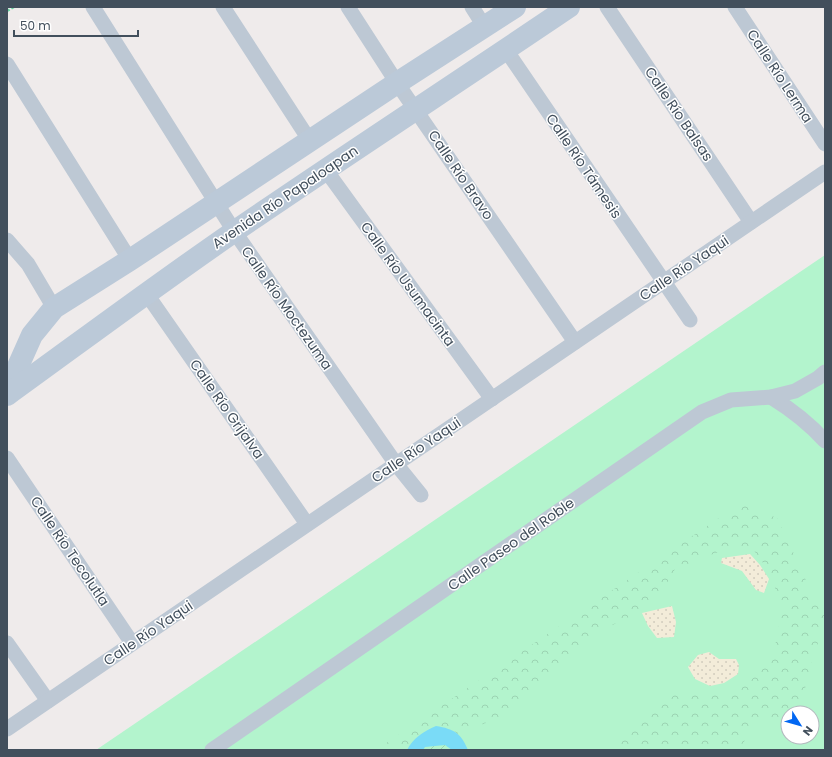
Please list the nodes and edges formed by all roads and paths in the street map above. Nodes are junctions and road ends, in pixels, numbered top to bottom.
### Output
1 (14, 7) edge
2 (93, 7) edge
3 (223, 7) edge
4 (348, 7) edge
5 (472, 7) edge
6 (515, 7) edge
7 (569, 7) edge
8 (607, 7) edge
9 (735, 7) edge
10 (7, 11) edge
11 (484, 26) junction
12 (506, 50) junction
13 (7, 64) edge
14 (397, 83) junction
15 (416, 109) junction
16 (310, 141) junction
17 (825, 144) edge
18 (325, 169) junction
19 (825, 172) edge
20 (216, 204) junction
21 (751, 222) junction
22 (234, 231) junction
23 (7, 240) edge
24 (130, 260) junction
25 (663, 282) junction
26 (146, 293) junction
27 (54, 308) junction
28 (690, 320) dead end
29 (575, 342) junction
30 (825, 372) edge
31 (7, 391) edge
32 (7, 395) edge
33 (771, 397) junction
34 (492, 399) junction
35 (825, 441) edge
36 (7, 458) edge
37 (396, 464) junction
38 (421, 495) dead end
39 (307, 524) junction
40 (7, 643) edge
41 (132, 643) junction
42 (48, 701) junction
43 (7, 729) edge
44 (212, 750) edge

1 - 10 path
2 - 20 street, Calle Río Moctezuma
3 - 16 street
4 - 14 street, Calle Río Bravo
5 - 11 street
6 - 11 street
7 - 12 street, Avenida Río Papaloapan
8 - 21 street, Calle Río Balsas
9 - 17 street, Calle Río Lerma
11 - 14 street
12 - 15 street, Avenida Río Papaloapan
12 - 25 street, Calle Río Támesis
13 - 24 street
14 - 15 street, Calle Río Bravo
14 - 16 street
15 - 18 street, Avenida Río Papaloapan
15 - 29 street, Calle Río Bravo
16 - 20 street
18 - 22 street, Avenida Río Papaloapan
18 - 34 street, Calle Río Usumacinta
19 - 21 street, Calle Río Yaqui
20 - 22 street, Calle Río Moctezuma
20 - 24 street
21 - 25 street, Calle Río Yaqui
22 - 26 street, Avenida Río Papaloapan
22 - 37 street, Calle Río Moctezuma
23 - 27 street
24 - 27 street
25 - 28 street, Calle Río Támesis
25 - 29 street, Calle Río Yaqui
26 - 32 street, Avenida Río Papaloapan
26 - 39 street, Calle Río Grijalva
27 - 31 street
29 - 34 street, Calle Río Yaqui
30 - 33 street, Calle Paseo del Roble
33 - 35 street
33 - 44 street, Calle Paseo del Roble
34 - 37 street, Calle Río Yaqui
36 - 41 street, Calle Río Tecolutla
37 - 38 street, Calle Río Moctezuma
37 - 39 street, Calle Río Yaqui
39 - 41 street, Calle Río Yaqui
40 - 42 street
41 - 42 street, Calle Río Yaqui
42 - 43 street, Calle Río Yaqui

